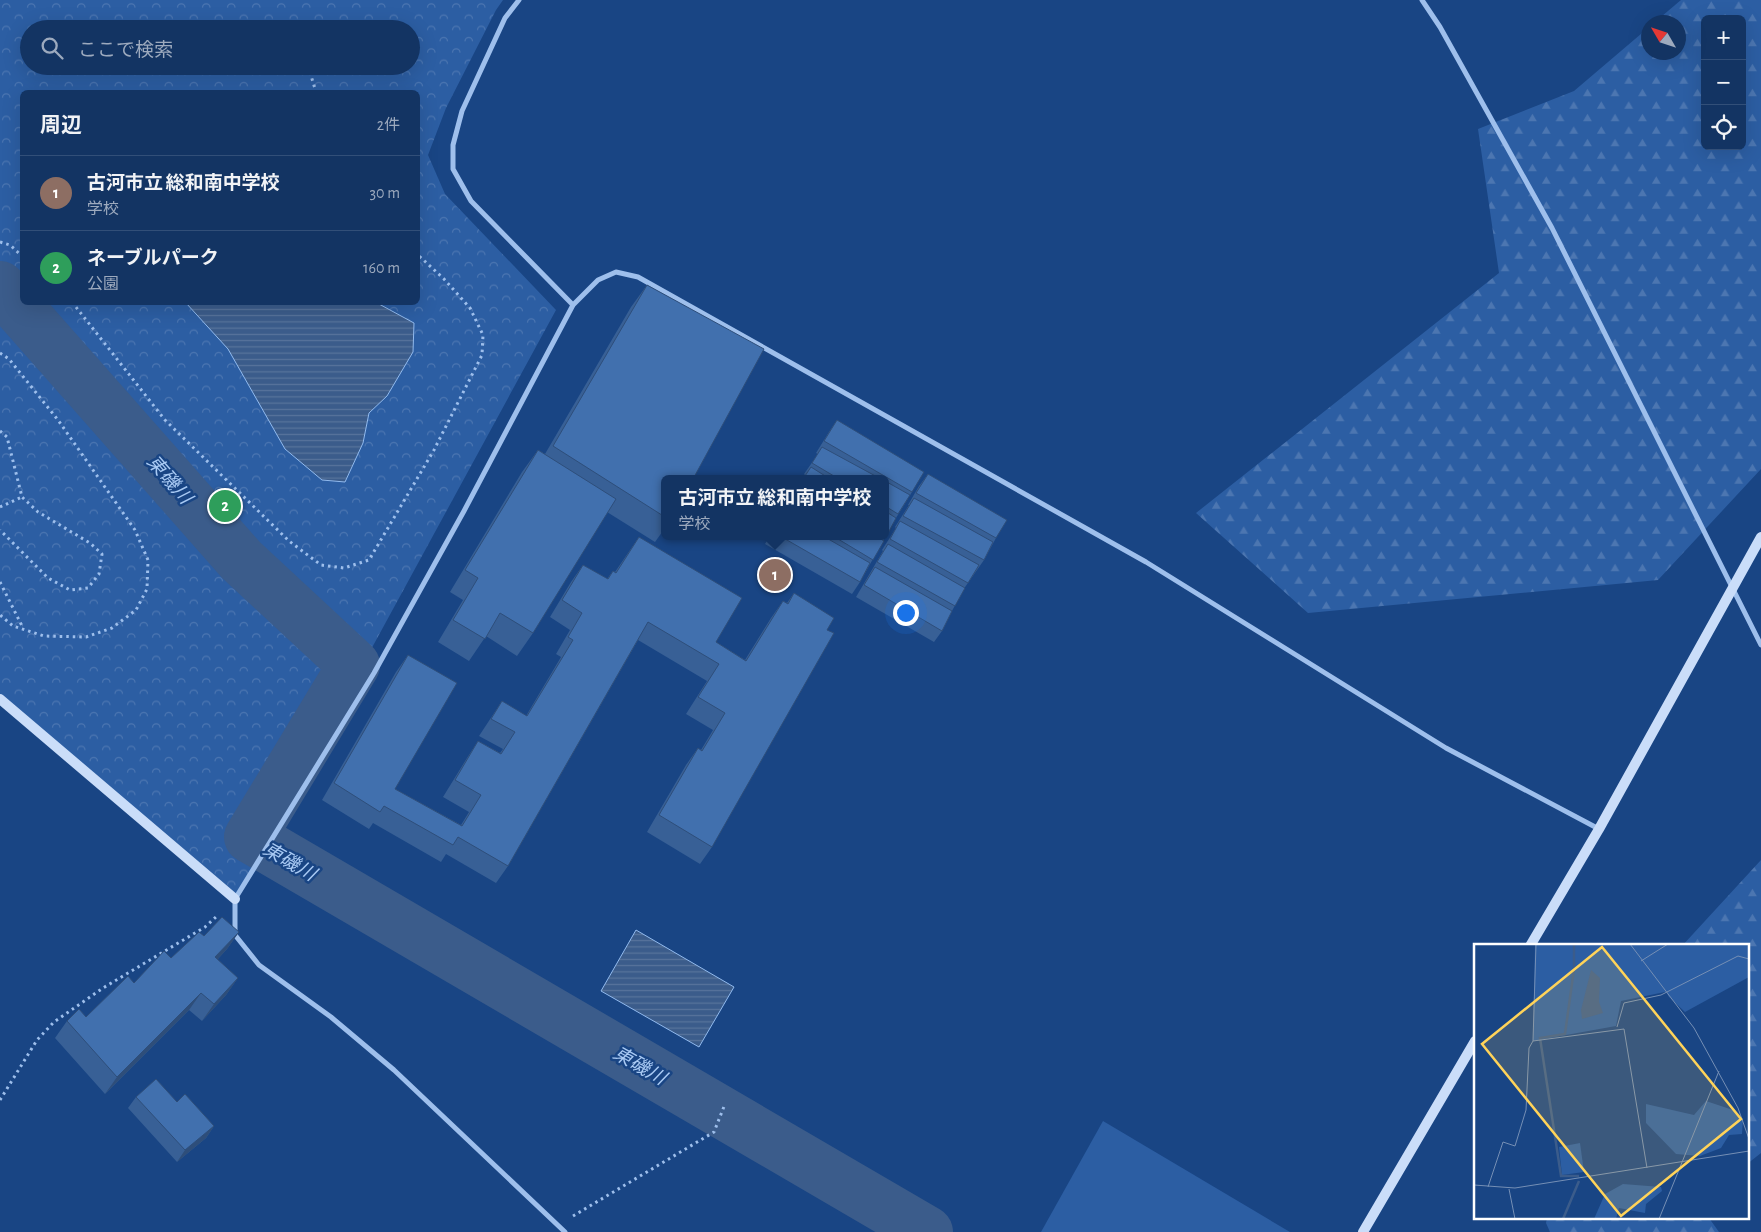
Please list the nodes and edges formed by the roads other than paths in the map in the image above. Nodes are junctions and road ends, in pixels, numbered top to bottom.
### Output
1 (519, 0) edge
2 (1422, 0) edge
3 (573, 305) junction
4 (1761, 537) edge
5 (1732, 588) junction
6 (1761, 645) edge
7 (0, 699) edge
8 (1599, 829) junction
9 (235, 899) junction
10 (1531, 944) edge
11 (1474, 1042) edge
12 (565, 1232) edge
13 (1363, 1232) edge

1 - 3 street
2 - 5 street
3 - 8 street
3 - 9 street
4 - 5 street
5 - 6 street
5 - 8 street
7 - 9 street
8 - 10 street
9 - 12 street
11 - 13 street

